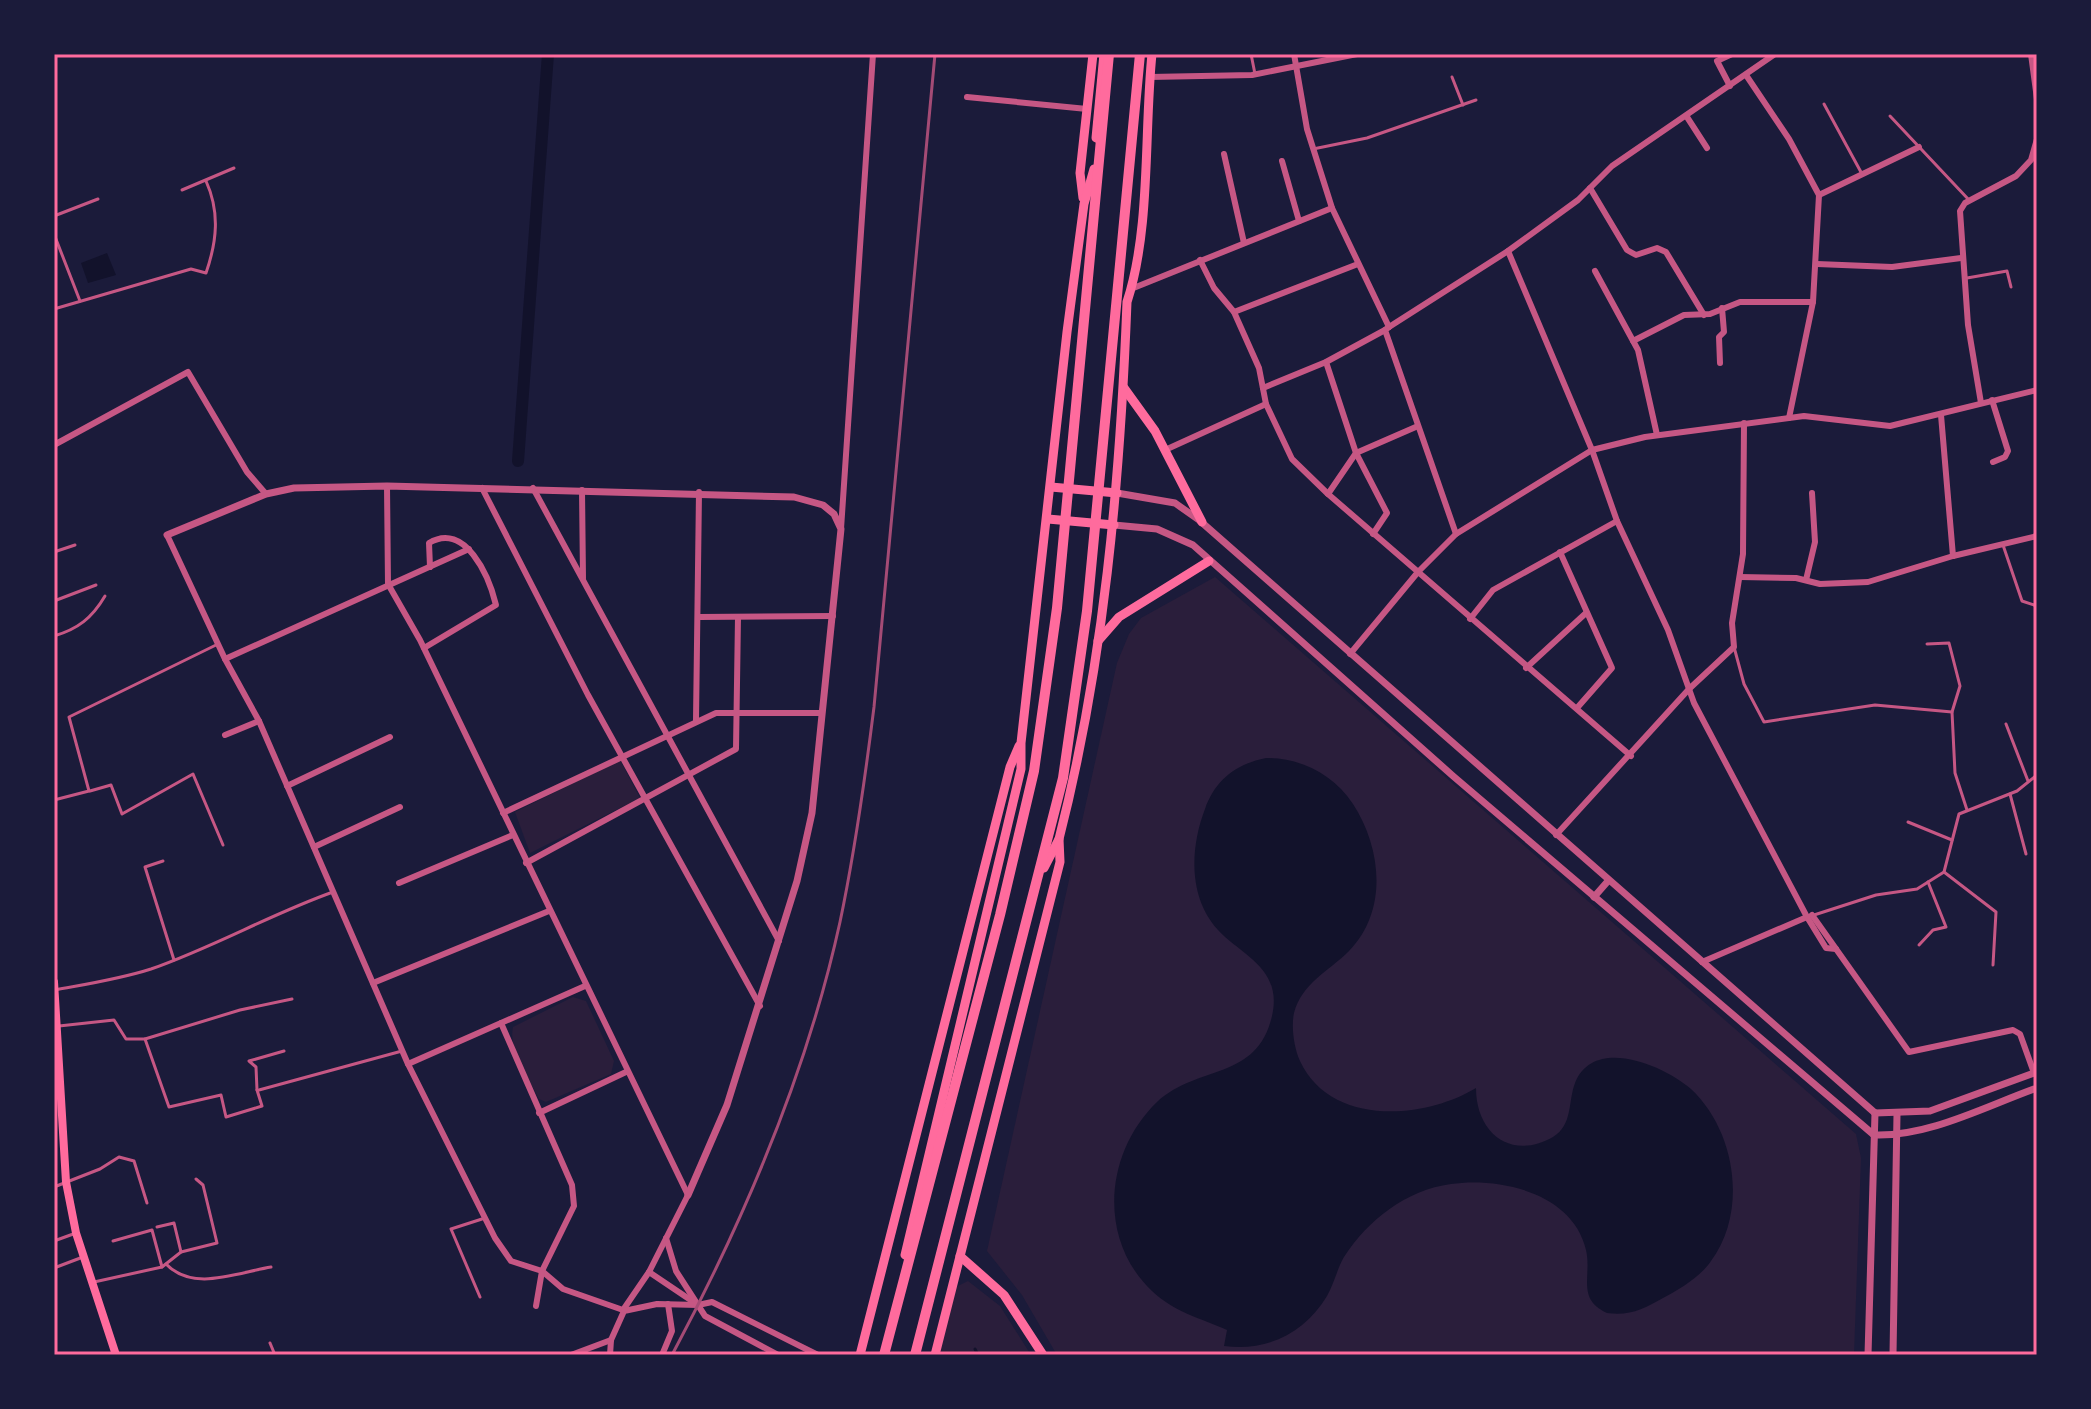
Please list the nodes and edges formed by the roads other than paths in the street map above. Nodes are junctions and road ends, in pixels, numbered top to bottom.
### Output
1 (873, 54) edge
2 (1093, 54) edge
3 (1106, 54) edge
4 (1141, 54) edge
5 (1152, 54) edge
6 (1251, 54) edge
7 (1294, 54) edge
8 (1357, 54) edge
9 (1732, 54) edge
10 (1774, 54) edge
11 (2031, 54) edge
12 (1296, 68) junction
13 (1255, 74) junction
14 (1746, 75) junction
15 (1150, 77) junction
16 (1452, 77) dead end
17 (1730, 86) junction
18 (967, 97) dead end
19 (2037, 99) edge
20 (1476, 100) dead end
21 (1824, 104) dead end
22 (1463, 105) junction
23 (1087, 109) junction
24 (1890, 116) dead end
25 (1687, 117) junction
26 (2037, 139) edge
27 (1919, 147) junction
28 (1707, 148) dead end
29 (1313, 149) junction
30 (1224, 154) dead end
31 (2031, 160) junction
32 (1282, 161) dead end
33 (2037, 167) edge
34 (234, 168) dead end
35 (1863, 175) junction
36 (206, 181) junction
37 (1590, 188) junction
38 (182, 190) dead end
39 (1819, 195) junction
40 (98, 199) dead end
41 (1969, 200) junction
42 (1084, 204) junction
43 (1332, 208) junction
44 (54, 216) edge
45 (1299, 221) junction
46 (54, 234) edge
47 (1244, 243) junction
48 (1508, 251) junction
49 (1961, 258) junction
50 (1200, 260) junction
51 (1358, 264) junction
52 (1817, 264) junction
53 (1595, 271) dead end
54 (1963, 279) junction
55 (2011, 287) dead end
56 (1131, 289) junction
57 (80, 301) junction
58 (1127, 302) junction
59 (1813, 302) junction
60 (1722, 308) junction
61 (54, 309) edge
62 (1234, 312) junction
63 (1704, 315) junction
64 (1387, 328) junction
65 (1633, 341) junction
66 (1326, 362) junction
67 (1720, 363) dead end
68 (1124, 388) junction
69 (1263, 388) junction
70 (2037, 390) edge
71 (1992, 400) junction
72 (1981, 403) junction
73 (1266, 404) junction
74 (1941, 415) junction
75 (1789, 418) junction
76 (1744, 423) junction
77 (1418, 426) junction
78 (1657, 435) junction
79 (54, 445) edge
80 (1165, 450) junction
81 (1592, 450) junction
82 (1356, 453) junction
83 (1993, 462) dead end
84 (387, 486) junction
85 (482, 487) junction
86 (1051, 487) junction
87 (533, 488) junction
88 (582, 490) junction
89 (699, 492) junction
90 (1117, 493) junction
91 (1812, 493) dead end
92 (266, 494) junction
93 (1328, 494) junction
94 (1048, 519) junction
95 (1617, 521) junction
96 (1202, 522) junction
97 (1114, 525) junction
98 (841, 529) junction
99 (1373, 534) junction
100 (1456, 534) junction
101 (167, 535) joint
102 (2037, 536) edge
103 (2003, 544) junction
104 (75, 545) dead end
105 (469, 549) junction
106 (54, 552) edge
107 (1560, 552) junction
108 (1953, 556) junction
109 (1209, 561) junction
110 (430, 567) junction
111 (1418, 572) junction
112 (1740, 577) junction
113 (583, 579) junction
114 (1806, 580) junction
115 (388, 584) junction
116 (96, 585) dead end
117 (105, 596) dead end
118 (54, 601) edge
119 (2037, 606) edge
120 (1586, 613) junction
121 (833, 616) junction
122 (699, 617) junction
123 (738, 617) junction
124 (1470, 619) junction
125 (54, 636) edge
126 (1098, 641) junction
127 (218, 644) junction
128 (1927, 644) dead end
129 (1734, 647) junction
130 (424, 648) junction
131 (1350, 654) junction
132 (225, 659) junction
133 (1526, 668) junction
134 (1689, 689) junction
135 (1577, 708) junction
136 (737, 712) junction
137 (1952, 712) junction
138 (822, 713) junction
139 (696, 720) junction
140 (259, 721) junction
141 (2006, 724) dead end
142 (667, 733) junction
143 (225, 735) dead end
144 (390, 737) dead end
145 (1021, 743) junction
146 (622, 755) junction
147 (1631, 756) junction
148 (2037, 775) edge
149 (690, 776) junction
150 (2028, 781) junction
151 (287, 786) junction
152 (89, 791) junction
153 (2010, 794) junction
154 (645, 798) junction
155 (54, 800) edge
156 (400, 807) dead end
157 (1967, 810) junction
158 (503, 813) junction
159 (1908, 822) dead end
160 (513, 835) junction
161 (1556, 835) junction
162 (1059, 839) junction
163 (1952, 840) junction
164 (223, 845) dead end
165 (314, 847) junction
166 (2026, 854) dead end
167 (163, 861) dead end
168 (526, 863) junction
169 (1944, 872) junction
170 (1608, 881) junction
171 (1928, 882) junction
172 (399, 883) dead end
173 (333, 891) junction
174 (1594, 897) junction
175 (549, 911) junction
176 (1810, 916) junction
177 (779, 941) junction
178 (1919, 945) dead end
179 (174, 960) junction
180 (1702, 963) junction
181 (1993, 965) dead end
182 (54, 982) edge
183 (373, 983) junction
184 (585, 986) junction
185 (55, 990) edge
186 (292, 999) dead end
187 (760, 1006) junction
188 (501, 1023) junction
189 (59, 1026) junction
190 (145, 1039) junction
191 (284, 1051) dead end
192 (402, 1051) junction
193 (408, 1064) junction
194 (626, 1072) junction
195 (2036, 1076) edge
196 (2037, 1088) edge
197 (257, 1090) junction
198 (539, 1113) junction
199 (1875, 1113) junction
200 (1897, 1114) junction
201 (57, 1134) edge
202 (1874, 1135) junction
203 (1897, 1136) junction
204 (196, 1179) dead end
205 (66, 1182) junction
206 (54, 1187) edge
207 (688, 1195) junction
208 (147, 1203) dead end
209 (482, 1219) junction
210 (157, 1227) dead end
211 (76, 1233) junction
212 (666, 1238) junction
213 (54, 1241) edge
214 (113, 1241) dead end
215 (181, 1252) junction
216 (960, 1256) junction
217 (83, 1257) junction
218 (164, 1265) junction
219 (271, 1267) dead end
220 (54, 1268) edge
221 (542, 1271) junction
222 (649, 1272) junction
223 (90, 1283) junction
224 (480, 1297) dead end
225 (668, 1304) junction
226 (698, 1305) junction
227 (536, 1306) dead end
228 (624, 1311) junction
229 (611, 1340) junction
230 (270, 1343) dead end
231 (116, 1355) edge
232 (275, 1355) edge
233 (571, 1355) edge
234 (610, 1355) edge
235 (662, 1355) edge
236 (778, 1355) edge
237 (818, 1355) edge
238 (860, 1355) edge
239 (882, 1355) edge
240 (916, 1355) edge
241 (935, 1355) edge
242 (1043, 1355) edge
243 (1868, 1355) edge
244 (1893, 1355) edge

1 - 98 street
2 - 23 main road
3 - 42 main road
3 - 239 highway
4 - 58 main road
4 - 240 highway
5 - 15 main road
6 - 13 lane
7 - 12 street
8 - 12 street
9 - 17 street
10 - 14 street
11 - 19 street
12 - 13 street
12 - 29 street
13 - 15 street
14 - 17 street
14 - 39 street
15 - 56 main road
16 - 22 lane
17 - 25 street
18 - 23 street
20 - 22 lane
21 - 35 lane
22 - 29 lane
23 - 42 main road
24 - 27 lane
25 - 28 street
25 - 37 street
26 - 31 street
27 - 35 street
27 - 41 lane
29 - 43 street
30 - 47 street
31 - 33 street
31 - 41 street
32 - 45 street
34 - 36 lane
35 - 39 street
36 - 38 lane
36 - 57 lane
37 - 48 street
37 - 63 street
39 - 52 street
40 - 44 lane
41 - 49 street
42 - 86 main road
43 - 45 street
43 - 51 street
45 - 47 street
46 - 57 lane
47 - 50 street
48 - 64 street
48 - 81 street
49 - 52 street
49 - 54 street
50 - 56 street
50 - 62 street
51 - 62 street
51 - 64 street
52 - 59 street
53 - 65 street
54 - 55 lane
54 - 72 street
56 - 58 main road
57 - 61 lane
58 - 68 main road
59 - 60 street
59 - 75 street
60 - 63 street
60 - 67 street
62 - 69 street
63 - 65 street
64 - 66 street
64 - 77 street
65 - 78 street
66 - 69 street
66 - 82 street
68 - 80 main road
68 - 90 main road
69 - 73 street
70 - 71 street
71 - 72 street
71 - 83 street
72 - 74 street
73 - 80 street
73 - 93 street
74 - 75 street
74 - 108 street
75 - 76 street
76 - 78 street
76 - 112 street
77 - 82 street
77 - 100 street
78 - 81 street
79 - 92 street
80 - 96 main road
81 - 95 street
81 - 100 street
82 - 93 street
82 - 99 street
84 - 85 street
84 - 92 street
84 - 115 street
85 - 87 street
85 - 146 street
86 - 90 main road
86 - 94 main road
87 - 88 street
87 - 113 street
88 - 89 street
88 - 113 street
89 - 98 street
89 - 122 street
90 - 96 street
90 - 97 main road
91 - 114 street
92 - 101 street
93 - 99 street
94 - 97 main road
94 - 145 main road
95 - 107 street
95 - 134 street
96 - 131 street
97 - 109 street
97 - 126 main road
98 - 121 street
99 - 111 street
100 - 111 street
101 - 127 street
102 - 103 street
103 - 108 street
103 - 119 lane
104 - 106 lane
105 - 110 street
105 - 110 street
105 - 130 street
107 - 120 street
107 - 124 street
108 - 114 street
109 - 126 main road
109 - 174 street
110 - 115 street
111 - 124 street
111 - 131 street
112 - 114 street
112 - 129 street
113 - 142 street
115 - 130 street
115 - 132 street
116 - 118 lane
117 - 125 lane
120 - 133 street
120 - 135 street
121 - 123 street
121 - 138 street
122 - 123 street
122 - 139 street
123 - 136 street
124 - 133 street
126 - 162 main road
127 - 132 street
127 - 152 lane
128 - 137 lane
129 - 134 street
129 - 137 lane
130 - 158 street
131 - 161 street
132 - 140 street
133 - 135 street
134 - 147 street
134 - 176 street
135 - 147 street
136 - 138 street
136 - 139 street
136 - 149 street
137 - 157 lane
138 - 177 street
139 - 142 street
140 - 143 street
140 - 151 street
141 - 150 lane
142 - 146 street
142 - 149 street
144 - 151 street
145 - 238 main road
145 - 239 main road
146 - 154 street
146 - 158 street
147 - 161 street
148 - 150 lane
149 - 154 street
149 - 177 street
150 - 153 lane
151 - 165 street
152 - 155 lane
152 - 164 lane
153 - 157 lane
153 - 166 lane
154 - 168 street
154 - 187 street
156 - 165 street
157 - 163 lane
158 - 160 street
159 - 163 lane
160 - 168 street
160 - 172 street
161 - 170 street
162 - 216 main road
162 - 240 main road
163 - 169 lane
165 - 173 street
167 - 179 lane
168 - 175 street
169 - 171 lane
169 - 181 lane
170 - 174 street
170 - 180 street
171 - 176 lane
171 - 178 lane
173 - 179 lane
173 - 183 street
174 - 202 street
175 - 183 street
175 - 184 street
176 - 180 street
176 - 195 street
177 - 187 street
179 - 185 lane
180 - 199 street
182 - 185 main road
183 - 192 street
184 - 188 street
184 - 194 street
185 - 189 main road
186 - 190 lane
187 - 207 street
188 - 193 street
188 - 198 street
189 - 190 lane
189 - 201 main road
190 - 197 lane
191 - 197 lane
192 - 193 street
192 - 197 lane
193 - 209 street
194 - 198 street
194 - 207 street
195 - 200 street
196 - 203 street
198 - 221 street
199 - 200 street
199 - 202 street
200 - 203 street
201 - 205 main road
202 - 203 street
202 - 243 street
203 - 244 street
204 - 215 lane
205 - 206 lane
205 - 208 lane
205 - 211 main road
207 - 212 street
209 - 221 street
209 - 224 lane
210 - 215 lane
211 - 213 lane
211 - 217 main road
212 - 222 street
212 - 226 street
214 - 218 lane
215 - 218 lane
216 - 241 main road
216 - 242 main road
217 - 220 lane
217 - 223 main road
218 - 219 lane
218 - 223 lane
221 - 227 street
221 - 228 street
222 - 226 street
222 - 228 street
223 - 231 main road
225 - 226 street
225 - 228 street
225 - 235 street
226 - 236 street
226 - 237 street
228 - 229 street
229 - 233 street
229 - 234 street
230 - 232 lane

